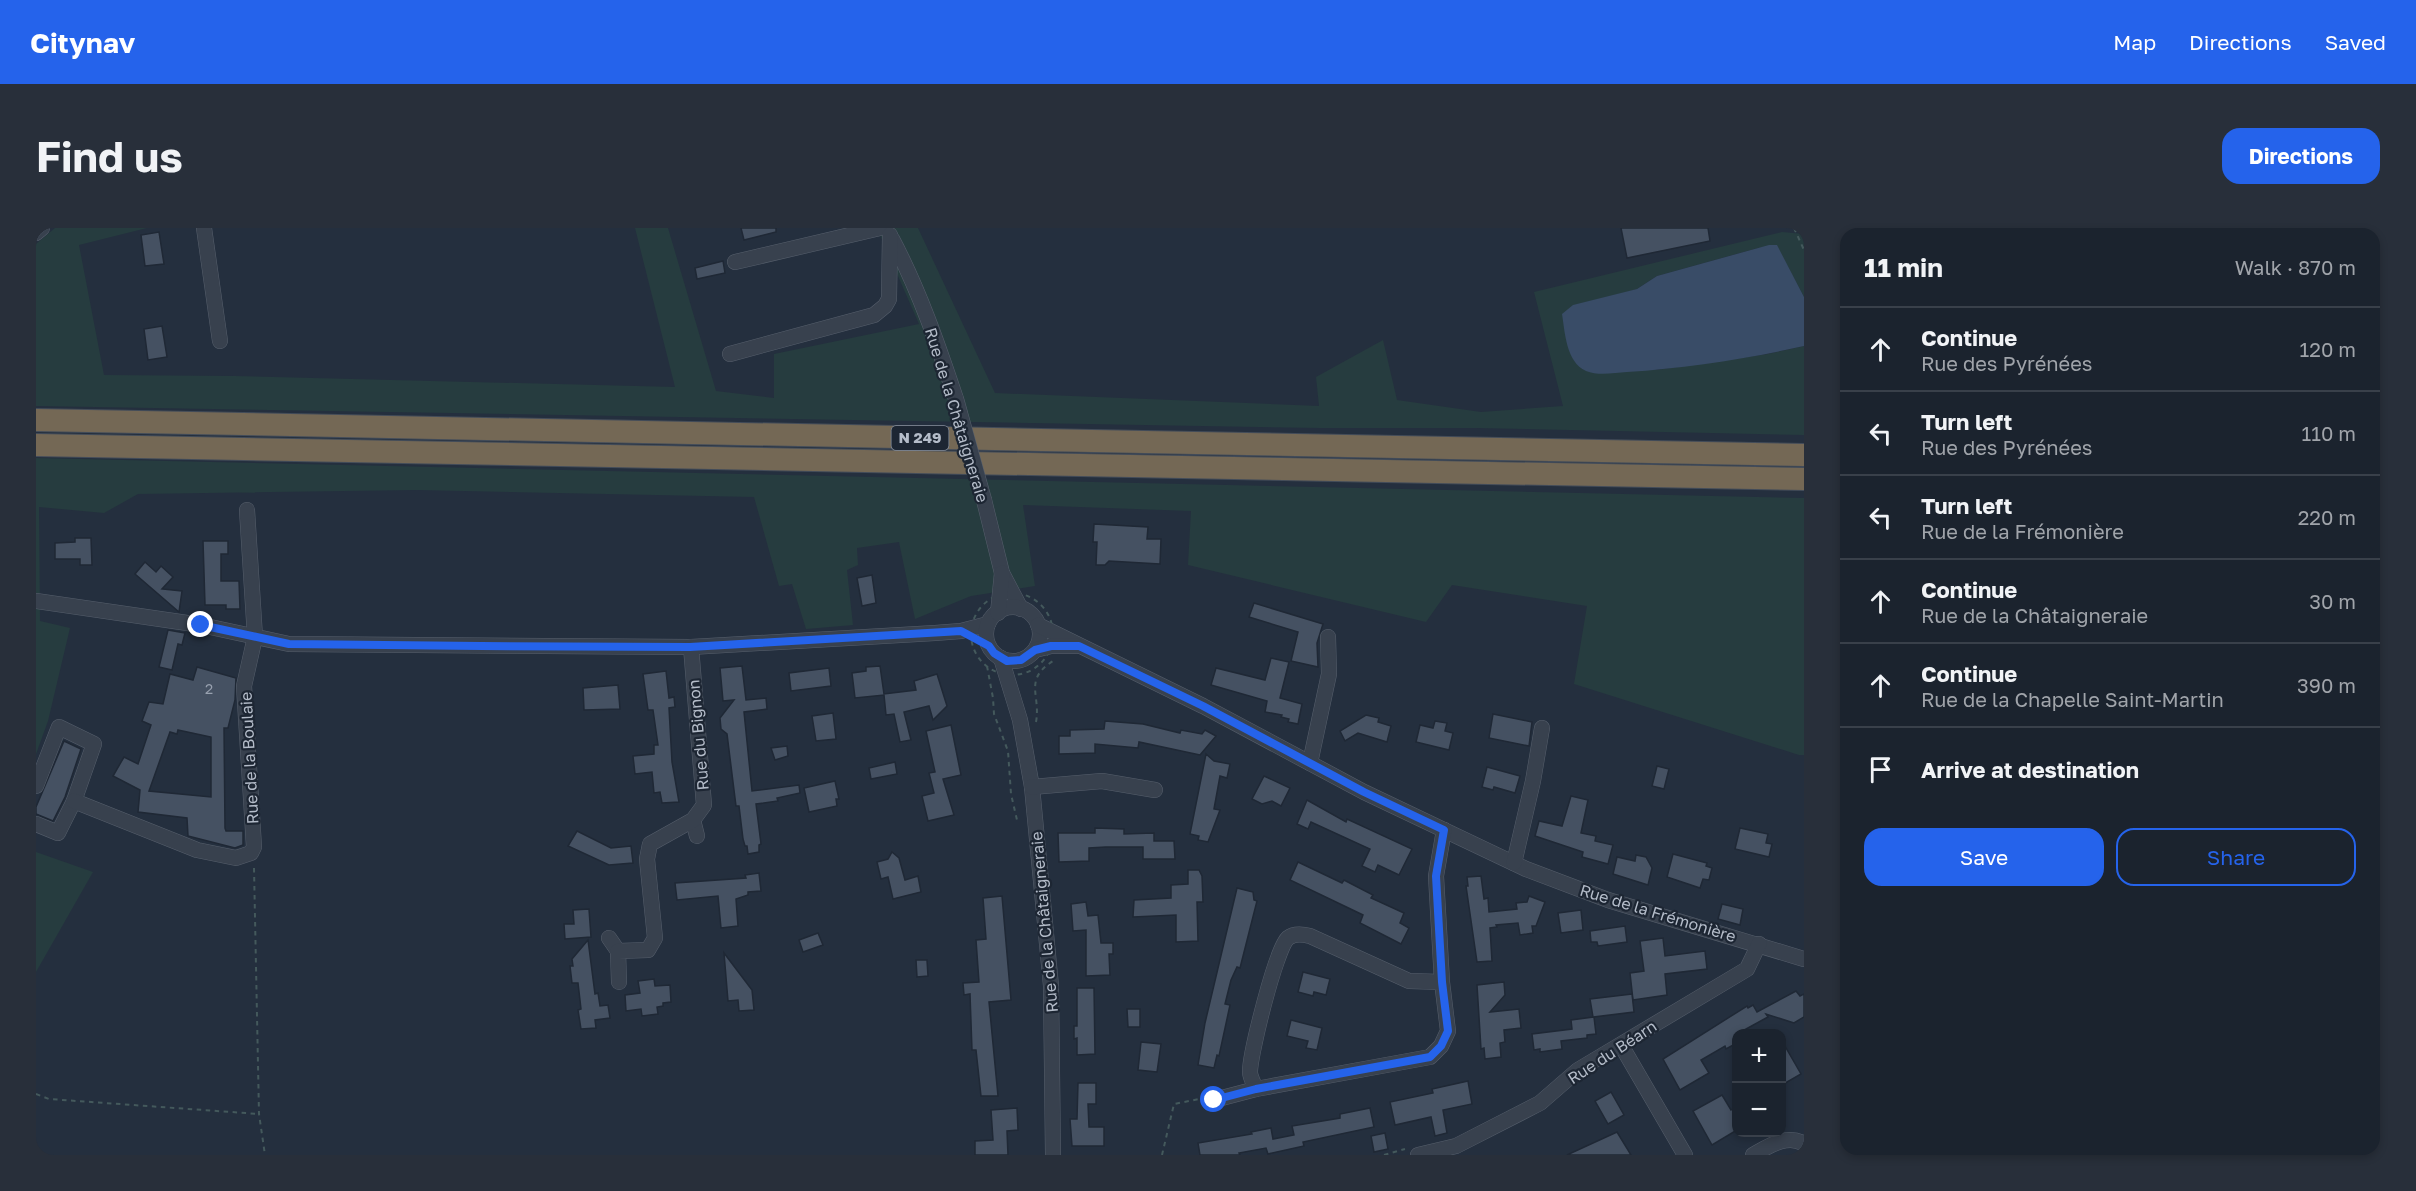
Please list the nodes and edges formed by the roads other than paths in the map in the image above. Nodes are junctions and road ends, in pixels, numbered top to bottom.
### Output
1 (42, 228) edge
2 (204, 228) edge
3 (886, 230) edge
4 (36, 233) edge
5 (735, 262) dead end
6 (220, 341) dead end
7 (730, 354) dead end
8 (36, 420) edge
9 (36, 445) edge
10 (1804, 454) edge
11 (1804, 479) edge
12 (247, 510) dead end
13 (1006, 595) junction
14 (36, 601) edge
15 (1021, 609) junction
16 (993, 618) junction
17 (1038, 625) junction
18 (968, 633) junction
19 (255, 637) junction
20 (1328, 637) dead end
21 (989, 646) junction
22 (1053, 646) junction
23 (690, 647) junction
24 (1037, 657) junction
25 (1014, 670) junction
26 (1542, 728) dead end
27 (1310, 763) junction
28 (36, 786) edge
29 (1032, 787) junction
30 (1155, 790) dead end
31 (74, 801) junction
32 (693, 820) junction
33 (36, 824) edge
34 (1444, 830) junction
35 (697, 836) dead end
36 (1514, 863) junction
37 (1759, 944) junction
38 (1804, 959) edge
39 (619, 982) dead end
40 (1442, 982) junction
41 (1621, 1045) junction
42 (1256, 1089) junction
43 (1214, 1100) road end
44 (1804, 1144) edge
45 (1053, 1155) edge
46 (1418, 1155) edge
47 (1685, 1155) edge
48 (1753, 1155) edge

1 - 4 street
2 - 6 street
3 - 5 street
3 - 7 street
3 - 13 street, Rue de la Châtaigneraie, bridge
8 - 10 highway, N 249
9 - 11 highway, N 249
12 - 19 street, Rue de la Boulaie
13 - 15 street, Rue de la Châtaigneraie
13 - 16 street
14 - 19 street
15 - 16 street
15 - 17 street, Rue de la Châtaigneraie
16 - 18 street
16 - 21 street
17 - 22 street, Rue de la Frémonière
17 - 24 street
18 - 21 street
18 - 23 street
19 - 23 street
19 - 31 street, Rue de la Boulaie
20 - 27 street
21 - 25 street
22 - 24 street
22 - 27 street, Rue de la Frémonière
23 - 32 street, Rue du Bignon
24 - 25 street
25 - 29 street, Rue de la Châtaigneraie
26 - 36 street
27 - 34 street, Rue de la Frémonière
28 - 31 street
29 - 30 street
29 - 45 street, Rue de la Châtaigneraie
31 - 33 street
32 - 35 street
32 - 39 street
34 - 36 street, Rue de la Frémonière
34 - 40 street
36 - 37 street, Rue de la Frémonière
37 - 38 street, Rue de la Frémonière
37 - 41 street, Rue du Béarn
40 - 42 street
40 - 42 street
41 - 46 street, Rue du Béarn
41 - 47 street
42 - 43 street
44 - 48 street

